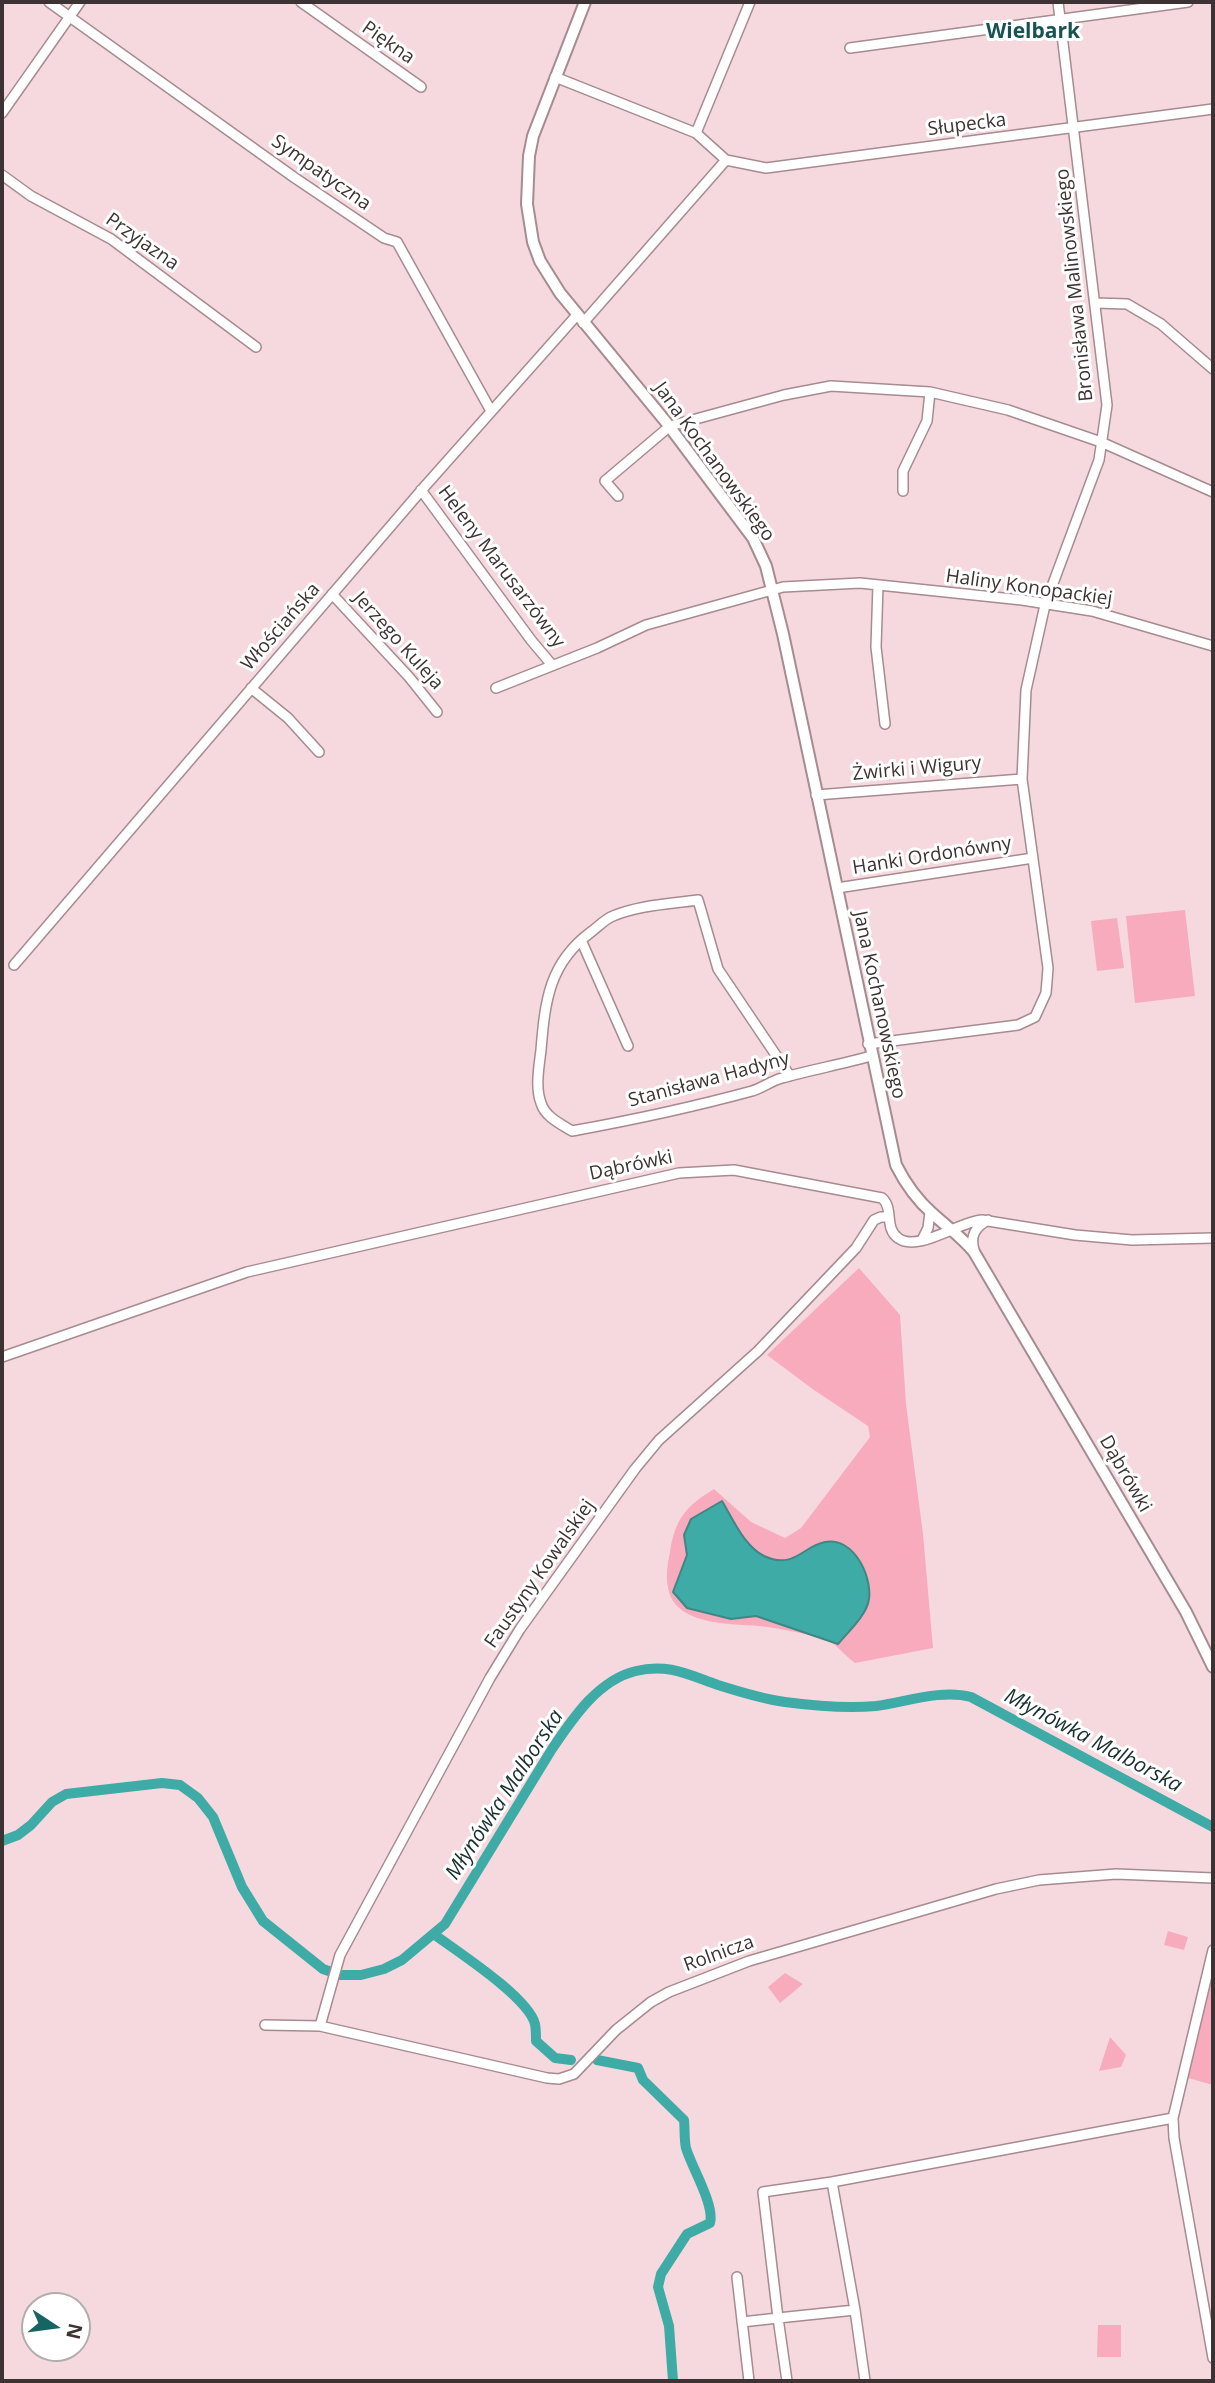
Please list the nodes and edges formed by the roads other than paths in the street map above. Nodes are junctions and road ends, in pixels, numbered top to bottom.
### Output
1 (49, 2) edge
2 (80, 2) edge
3 (301, 2) edge
4 (585, 2) edge
5 (750, 2) edge
6 (1058, 2) edge
7 (1188, 2) edge
8 (70, 16) junction
9 (1060, 19) junction
10 (850, 48) dead end
11 (555, 76) junction
12 (421, 87) dead end
13 (1213, 109) edge
14 (2, 113) edge
15 (1074, 128) junction
16 (696, 133) junction
17 (726, 160) junction
18 (2, 175) edge
19 (1096, 303) junction
20 (580, 319) junction
21 (256, 347) dead end
22 (1213, 369) edge
23 (930, 392) junction
24 (491, 411) junction
25 (670, 426) junction
26 (1101, 442) junction
27 (421, 490) junction
28 (903, 491) dead end
29 (1213, 492) edge
30 (618, 496) dead end
31 (878, 585) junction
32 (772, 589) junction
33 (332, 594) junction
34 (1045, 605) junction
35 (613, 640) joint
36 (1213, 646) edge
37 (552, 665) junction
38 (251, 688) junction
39 (496, 688) dead end
40 (437, 712) dead end
41 (885, 724) dead end
42 (320, 752) dead end
43 (1022, 779) junction
44 (816, 795) junction
45 (1033, 858) junction
46 (837, 888) junction
47 (581, 940) junction
48 (14, 965) dead end
49 (868, 1044) junction
50 (628, 1046) dead end
51 (871, 1056) junction
52 (790, 1076) junction
53 (930, 1212) junction
54 (888, 1217) junction
55 (988, 1220) junction
56 (953, 1230) junction
57 (1213, 1238) edge
58 (921, 1240) junction
59 (974, 1252) junction
60 (2, 1357) edge
61 (1213, 1667) edge
62 (1213, 1878) edge
63 (1213, 1950) edge
64 (265, 2025) dead end
65 (320, 2026) junction
66 (1173, 2118) junction
67 (832, 2182) junction
68 (737, 2277) dead end
69 (855, 2310) junction
70 (778, 2318) junction
71 (742, 2322) junction
72 (1213, 2358) edge
73 (749, 2381) edge
74 (787, 2381) edge
75 (864, 2381) edge

1 - 8 street, Sympatyczna
2 - 8 street
3 - 12 street, Piękna
4 - 11 street, Jana Kochanowskiego
5 - 16 street
6 - 9 street, Bronisława Malinowskiego
7 - 9 street
8 - 14 street
8 - 24 street, Sympatyczna
9 - 10 street
9 - 15 street, Bronisława Malinowskiego
11 - 16 street
11 - 20 street, Jana Kochanowskiego
13 - 15 street, Słupecka
15 - 17 street, Słupecka
15 - 19 street, Bronisława Malinowskiego
16 - 17 street
17 - 20 street
18 - 21 street, Przyjazna
19 - 22 street
19 - 26 street, Bronisława Malinowskiego
20 - 24 street, Włościańska
20 - 25 street, Jana Kochanowskiego
23 - 25 street
23 - 26 street
23 - 28 street
24 - 27 street, Włościańska
25 - 30 street
25 - 32 street, Jana Kochanowskiego
26 - 29 street
26 - 34 street, Bronisława Malinowskiego
27 - 33 street, Włościańska
27 - 37 street, Heleny Marusarzówny
31 - 32 street, Haliny Konopackiej
31 - 34 street, Haliny Konopackiej
31 - 41 street
32 - 35 street, Haliny Konopackiej
32 - 44 street, Jana Kochanowskiego
33 - 38 street, Włościańska
33 - 40 street, Jerzego Kuleja
34 - 36 street, Haliny Konopackiej
34 - 43 street, Bronisława Malinowskiego
35 - 37 street, Heleny Marusarzówny
37 - 39 street, Heleny Marusarzówny
38 - 42 street
38 - 48 street, Włościańska
43 - 44 street, Żwirki i Wigury
43 - 45 street, Bronisława Malinowskiego
44 - 46 street, Jana Kochanowskiego
45 - 46 street, Hanki Ordonówny
45 - 49 street, Bronisława Malinowskiego
46 - 49 street, Jana Kochanowskiego
47 - 50 street
47 - 52 street
47 - 52 street, Stanisława Hadyny
49 - 51 street, Jana Kochanowskiego
51 - 52 street, Stanisława Hadyny
51 - 53 street, Jana Kochanowskiego
53 - 56 street, Dąbrówki
53 - 58 street
54 - 58 street
54 - 60 street, Dąbrówki
54 - 65 street, Faustyny Kowalskiej
55 - 56 street
55 - 57 street
55 - 59 street
56 - 58 street
56 - 59 street, Dąbrówki
59 - 61 street, Dąbrówki
62 - 65 street, Rolnicza
63 - 66 street
64 - 65 street, Rolnicza
66 - 67 street
66 - 72 street
67 - 69 street
67 - 70 street
68 - 71 street
69 - 70 street
69 - 75 street
70 - 71 street
70 - 74 street
71 - 73 street

